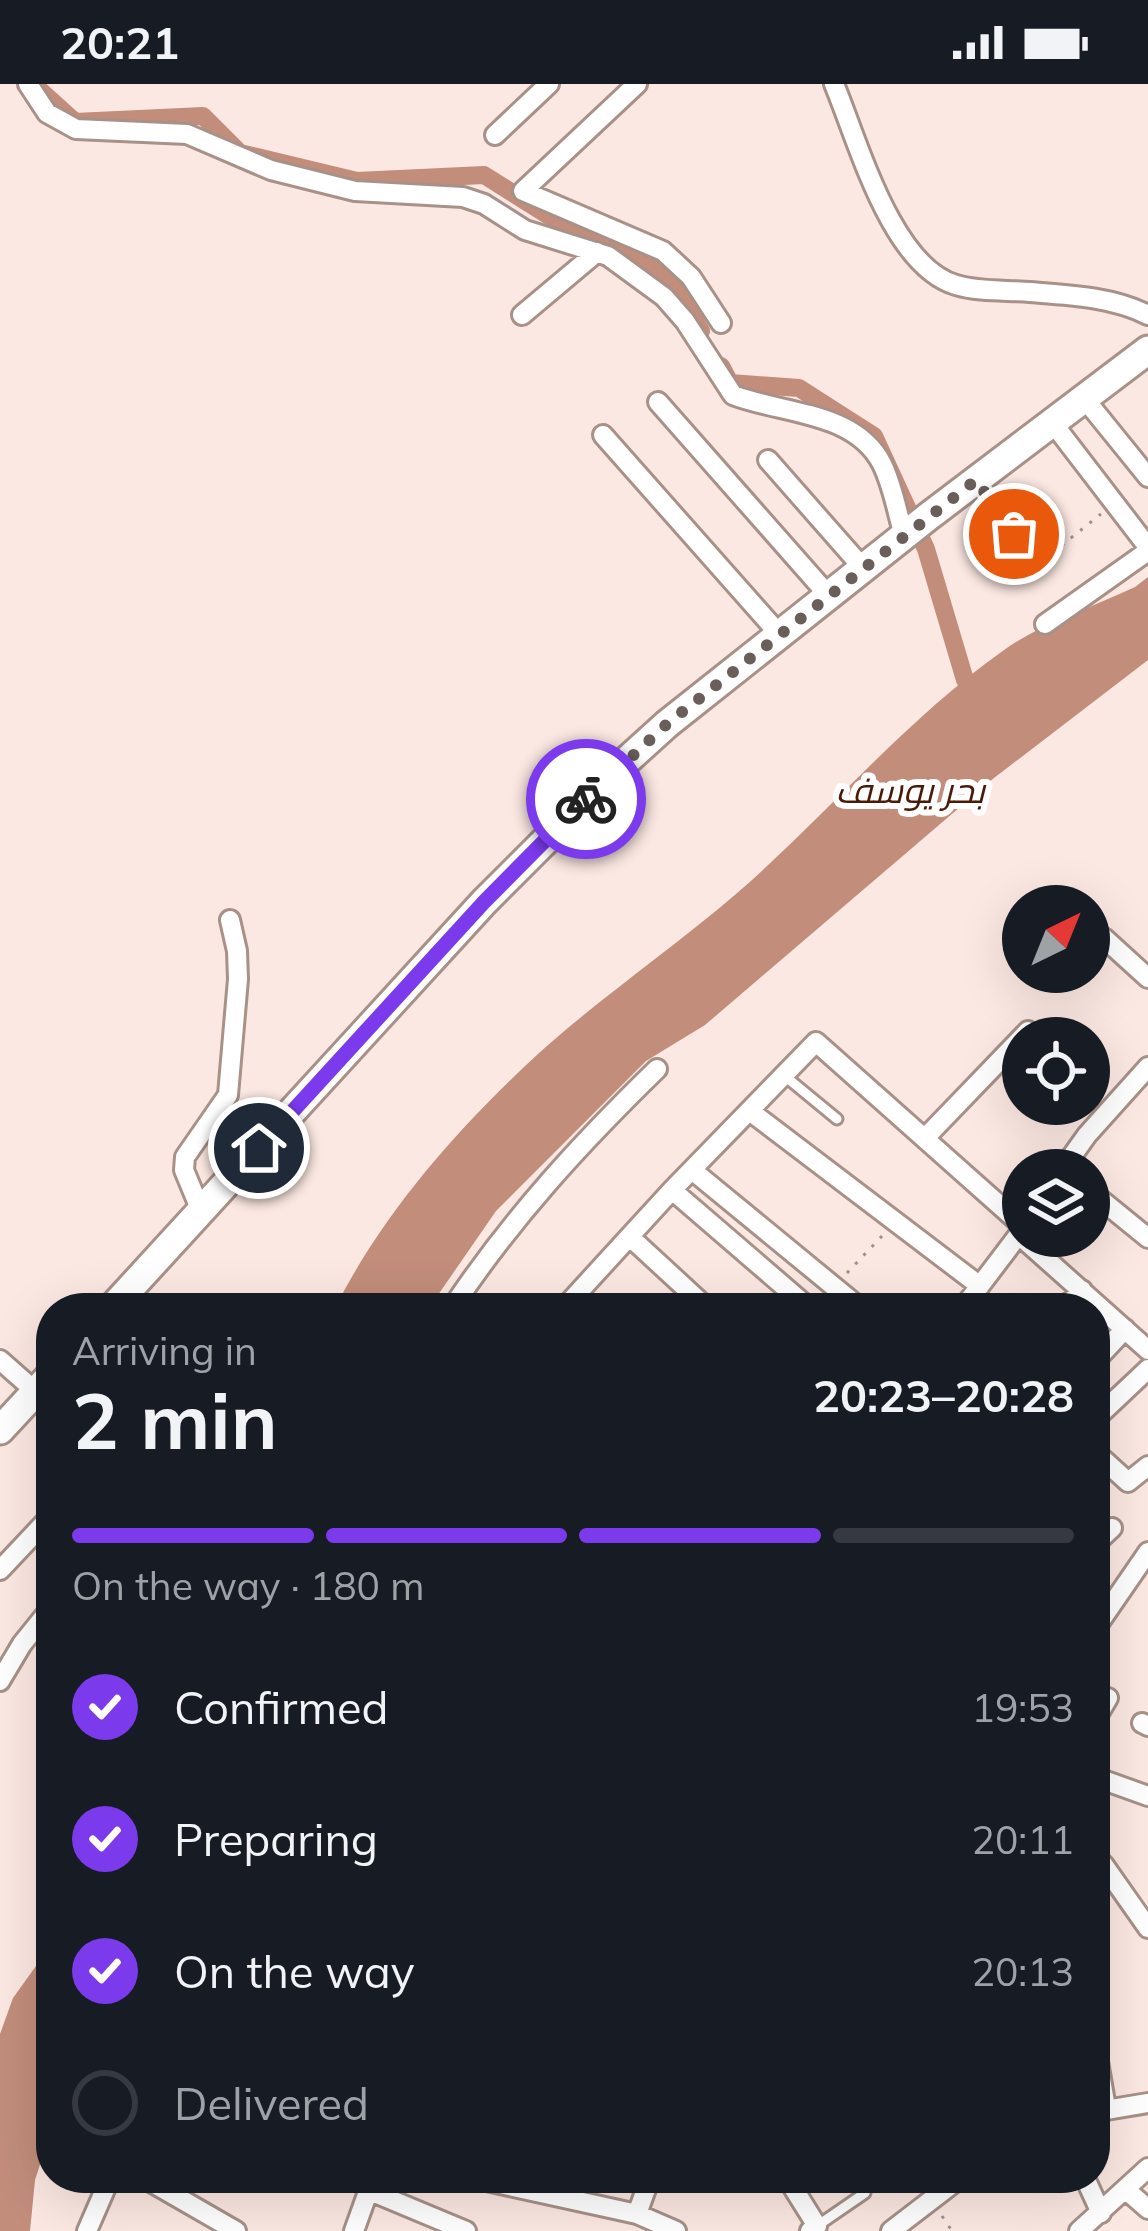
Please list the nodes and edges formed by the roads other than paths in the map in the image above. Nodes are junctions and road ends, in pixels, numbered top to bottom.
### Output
1 (28, 84) edge
2 (548, 84) edge
3 (638, 84) edge
4 (834, 84) edge
5 (494, 135) dead end
6 (597, 252) junction
7 (522, 315) dead end
8 (1148, 315) edge
9 (721, 322) dead end
10 (1143, 362) edge
11 (1084, 398) junction
12 (658, 402) dead end
13 (1052, 422) junction
14 (602, 435) dead end
15 (768, 460) dead end
16 (1148, 478) edge
17 (976, 480) junction
18 (914, 528) junction
19 (1148, 549) edge
20 (1036, 563) road end
21 (863, 568) junction
22 (829, 596) junction
23 (1045, 624) dead end
24 (780, 635) junction
25 (230, 920) dead end
26 (1110, 944) edge
27 (1148, 978) edge
28 (1002, 1058) edge
29 (1148, 1067) edge
30 (657, 1069) dead end
31 (786, 1077) junction
32 (751, 1112) junction
33 (837, 1119) dead end
34 (925, 1138) junction
35 (1078, 1149) edge
36 (692, 1170) junction
37 (672, 1190) junction
38 (1110, 1207) edge
39 (201, 1210) junction
40 (1002, 1211) edge
41 (630, 1237) junction
42 (1148, 1238) edge
43 (1002, 1257) edge
44 (1049, 1257) edge
45 (980, 1286) junction
46 (1082, 1290) junction
47 (126, 1293) edge
48 (463, 1293) edge
49 (578, 1293) edge
50 (690, 1293) edge
51 (792, 1293) edge
52 (841, 1293) edge
53 (975, 1293) edge
54 (1079, 1293) edge
55 (1085, 1293) edge
56 (1110, 1315) edge
57 (1126, 1329) junction
58 (1110, 1346) edge
59 (1148, 1350) edge
60 (0, 1360) edge
61 (1148, 1369) edge
62 (36, 1384) edge
63 (36, 1399) edge
64 (1110, 1405) edge
65 (0, 1430) edge
66 (1148, 1466) edge
67 (1110, 1471) edge
68 (36, 1532) edge
69 (1148, 1552) edge
70 (0, 1570) edge
71 (1110, 1607) edge
72 (36, 1627) edge
73 (0, 1682) edge
74 (1110, 1782) edge
75 (1148, 1796) edge
76 (1110, 1874) edge
77 (1148, 1928) edge
78 (1148, 2103) edge
79 (1110, 2109) edge
80 (1148, 2168) edge
81 (1125, 2189) junction
82 (104, 2193) edge
83 (170, 2193) edge
84 (368, 2193) edge
85 (389, 2193) edge
86 (557, 2193) edge
87 (645, 2193) edge
88 (795, 2193) edge
89 (935, 2193) edge
90 (1088, 2193) edge
91 (865, 2194) dead end
92 (1148, 2209) edge
93 (637, 2214) junction
94 (1093, 2224) edge
95 (813, 2228) edge
96 (899, 2228) edge
97 (88, 2231) edge
98 (236, 2231) edge
99 (354, 2231) edge
100 (466, 2231) edge
101 (676, 2231) edge

1 - 6 street
2 - 5 street
3 - 9 street
4 - 8 street
6 - 7 street
6 - 18 street
10 - 11 street
11 - 13 street
11 - 16 street
12 - 22 street
13 - 17 street
13 - 19 street
14 - 24 street
15 - 21 street
17 - 18 street
17 - 20 street
18 - 21 street
19 - 23 street
21 - 22 street
22 - 24 street
24 - 39 street
25 - 39 street
26 - 27 street
28 - 34 street
29 - 35 street
30 - 48 street
31 - 32 street
31 - 33 lane
31 - 34 street
32 - 36 street
32 - 45 street
34 - 40 street
36 - 37 street
36 - 52 street
37 - 41 street
37 - 51 street
38 - 42 street
39 - 47 street
41 - 49 street
41 - 50 street
43 - 45 street
44 - 46 street
45 - 53 street
46 - 54 street
46 - 55 street
56 - 57 street
57 - 58 street
57 - 59 street
60 - 62 street
61 - 64 street
63 - 65 street
66 - 67 street
68 - 70 street
69 - 71 street
72 - 73 street
74 - 75 street
76 - 77 street
78 - 79 street
80 - 81 street
81 - 92 street
81 - 94 street
82 - 97 street
83 - 98 street
84 - 99 street
85 - 100 street
86 - 93 street
87 - 93 street
88 - 95 street
89 - 96 street
90 - 94 street
91 - 95 lane
93 - 101 street

